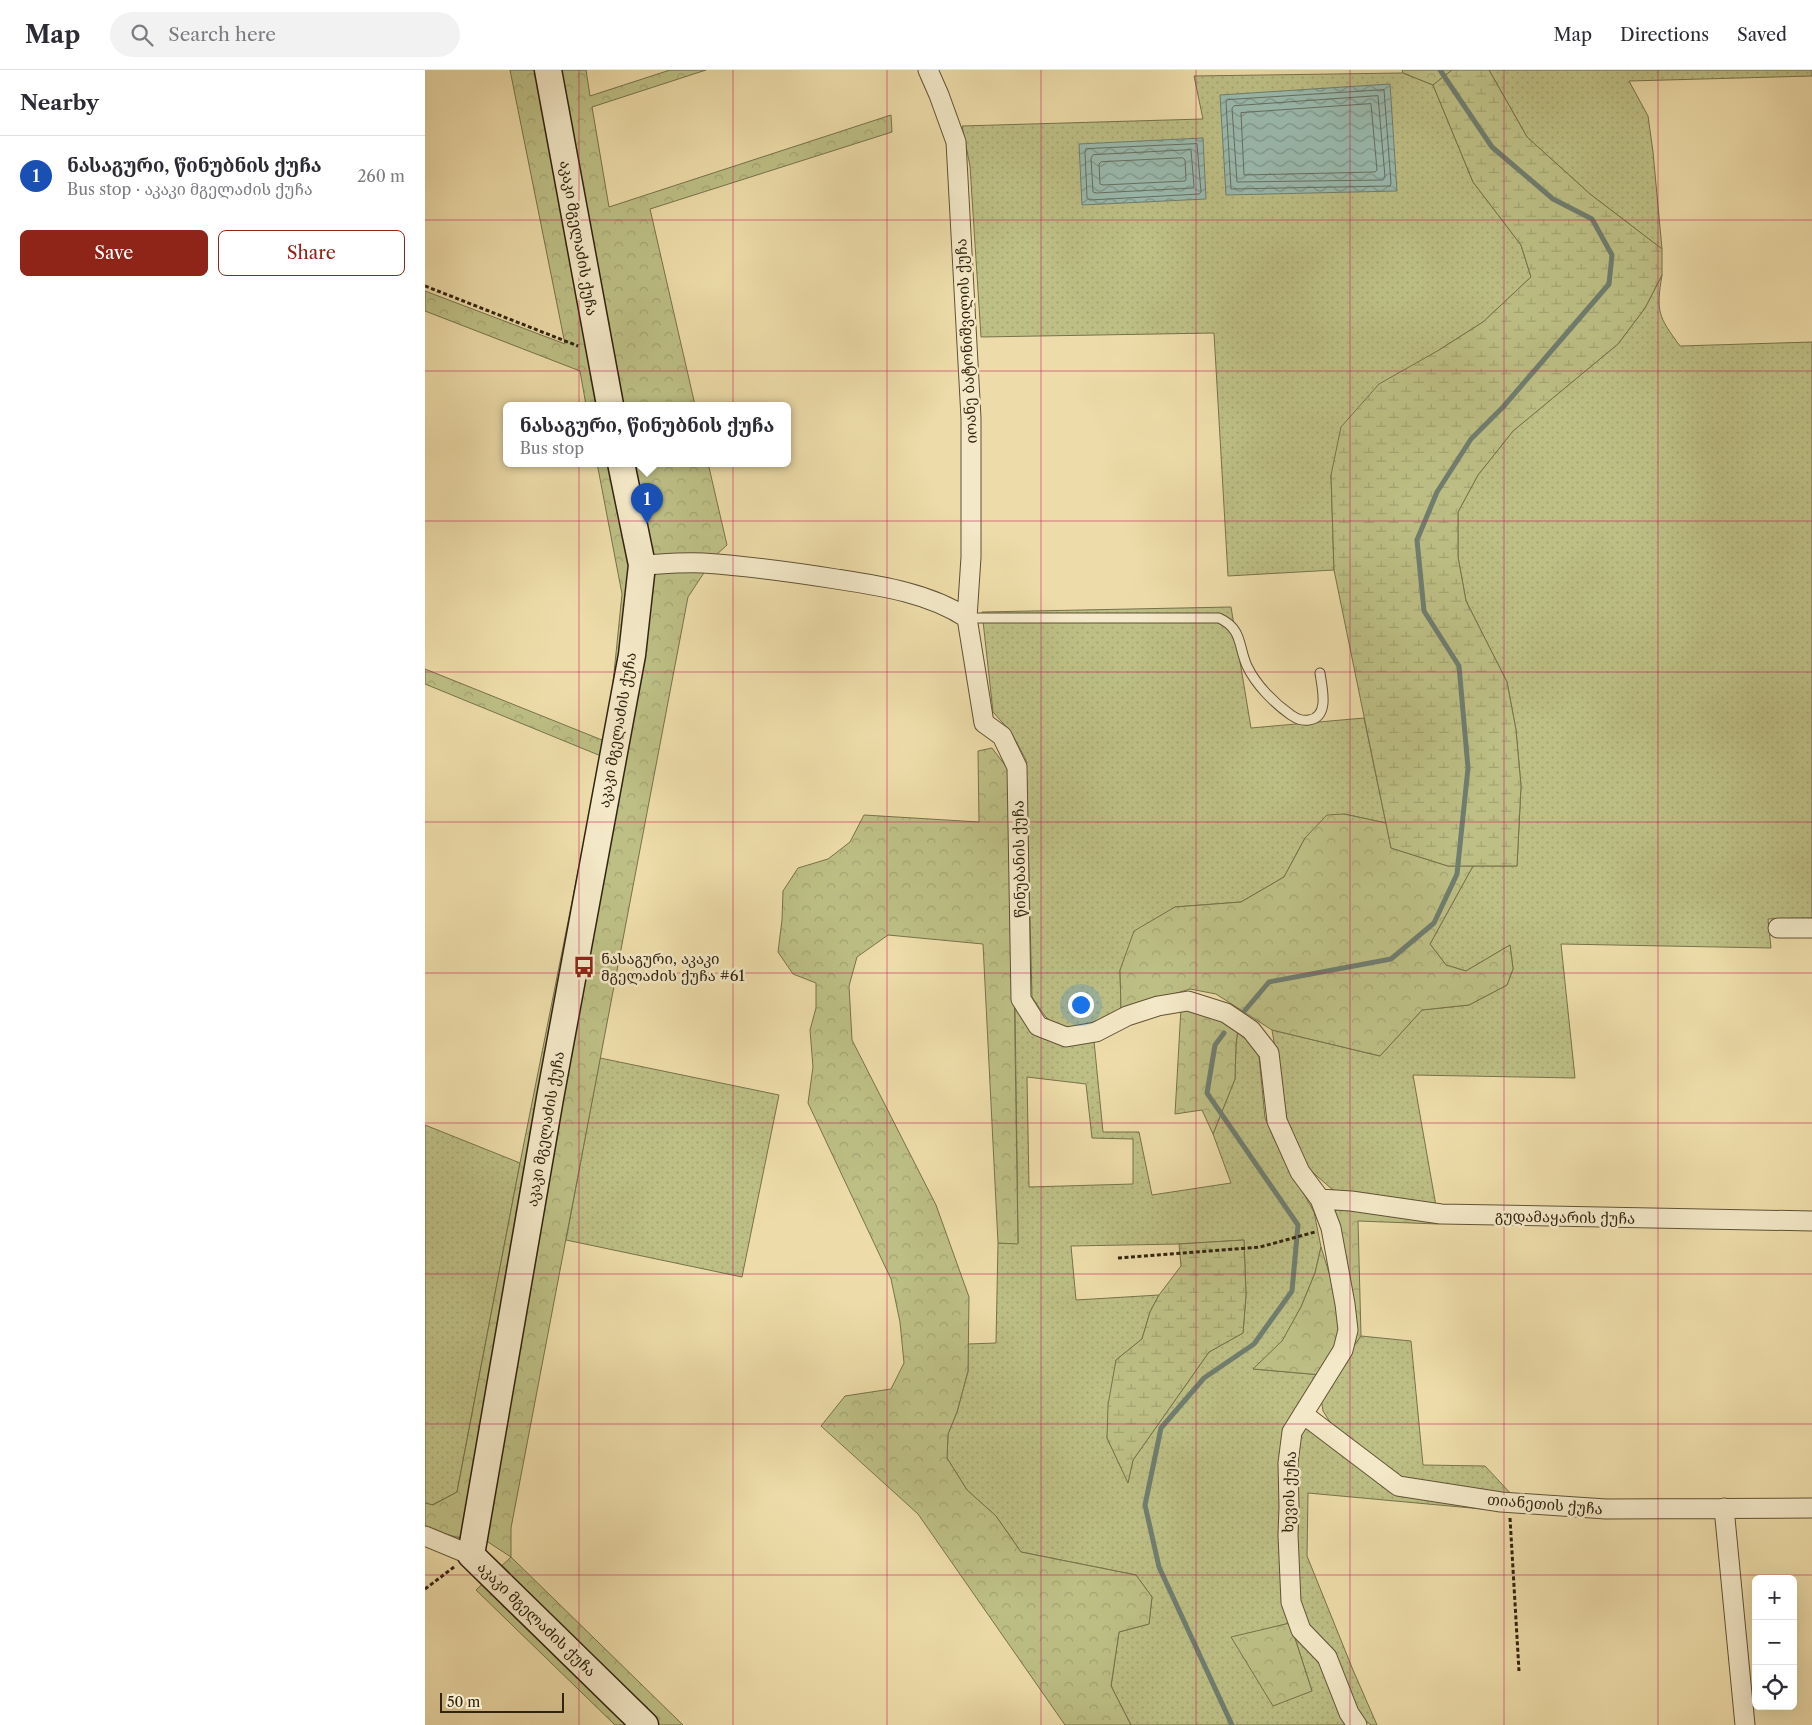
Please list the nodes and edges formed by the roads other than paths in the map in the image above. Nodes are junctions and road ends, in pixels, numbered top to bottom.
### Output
1 (548, 70) edge
2 (928, 70) edge
3 (609, 402) edge
4 (622, 467) edge
5 (642, 565) junction
6 (967, 618) junction
7 (1319, 673) dead end
8 (1778, 928) dead end
9 (1812, 928) edge
10 (1320, 1199) junction
11 (1812, 1221) edge
12 (1303, 1414) junction
13 (1724, 1508) junction
14 (1812, 1508) edge
15 (425, 1536) edge
16 (471, 1555) junction
17 (645, 1725) edge
18 (1357, 1725) edge
19 (1745, 1725) edge

1 - 3 street, აკაკი მგელაძის ქუჩა
2 - 6 street, იოანე ბატონიშვილის ქუჩა
4 - 5 street, აკაკი მგელაძის ქუჩა
5 - 6 street
5 - 16 street, აკაკი მგელაძის ქუჩა
6 - 7 lane
6 - 10 street, წინუბანის ქუჩა
8 - 9 street
10 - 11 street, გუდამაყარის ქუჩა
10 - 12 street, ხევის ქუჩა
12 - 13 street, თიანეთის ქუჩა
12 - 18 street, ხევის ქუჩა
13 - 14 street, თიანეთის ქუჩა
13 - 19 street
15 - 16 street
16 - 17 street, აკაკი მგელაძის ქუჩა

